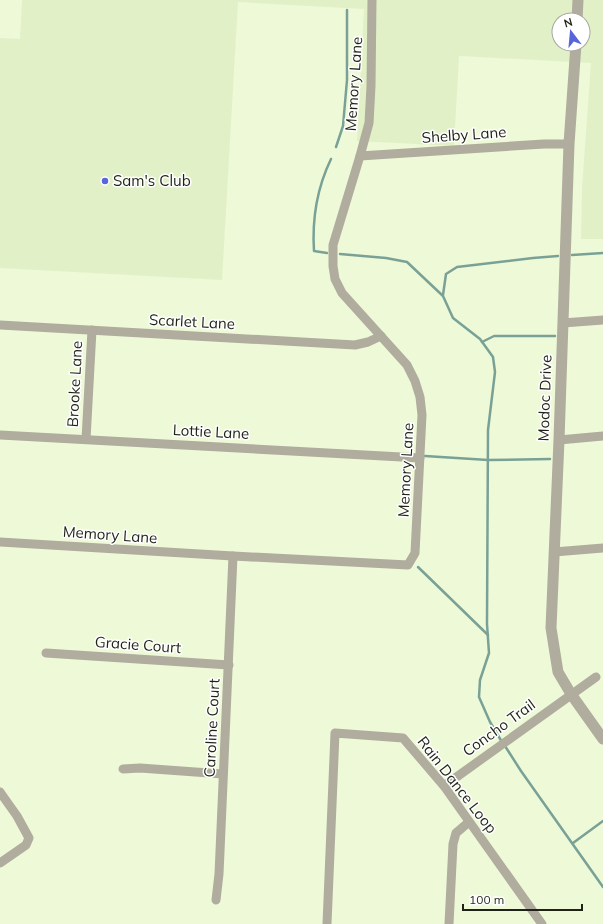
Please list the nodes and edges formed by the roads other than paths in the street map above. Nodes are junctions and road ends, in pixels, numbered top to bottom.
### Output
1 (372, 0) edge
2 (578, 0) edge
3 (577, 12) edge
4 (575, 52) edge
5 (569, 144) junction
6 (360, 156) junction
7 (603, 320) edge
8 (563, 323) junction
9 (0, 325) edge
10 (92, 330) junction
11 (381, 336) junction
12 (0, 435) edge
13 (603, 436) edge
14 (86, 439) junction
15 (559, 440) junction
16 (420, 458) junction
17 (0, 542) edge
18 (603, 548) edge
19 (554, 552) junction
20 (233, 556) junction
21 (46, 653) dead end
22 (229, 665) junction
23 (596, 677) dead end
24 (571, 694) junction
25 (603, 739) edge
26 (123, 769) dead end
27 (224, 774) junction
28 (444, 786) junction
29 (0, 792) edge
30 (469, 822) junction
31 (0, 863) edge
32 (216, 900) dead end
33 (327, 924) edge
34 (449, 924) edge
35 (542, 924) edge

1 - 6 street, Memory Lane
2 - 3 street
4 - 5 street, Modoc Drive
5 - 6 street, Shelby Lane
5 - 8 street, Modoc Drive
6 - 11 street, Memory Lane
7 - 8 street
8 - 15 street, Modoc Drive
9 - 10 street, Scarlet Lane
10 - 11 street, Scarlet Lane
10 - 14 street, Brooke Lane
11 - 16 street, Memory Lane
12 - 14 street, Lottie Lane
13 - 15 street
14 - 16 street, Lottie Lane
15 - 19 street, Modoc Drive
16 - 20 street, Memory Lane
17 - 20 street, Memory Lane
18 - 19 street
19 - 24 street, Modoc Drive
20 - 22 street, Caroline Court
21 - 22 street, Gracie Court
22 - 27 street, Caroline Court
23 - 24 street, Concho Trail
24 - 25 street, Modoc Drive
24 - 28 street, Concho Trail
26 - 27 street
27 - 32 street, Caroline Court
28 - 30 street, Rain Dance Loop
28 - 33 street, Rain Dance Loop
29 - 31 street
30 - 34 street
30 - 35 street, Rain Dance Loop

